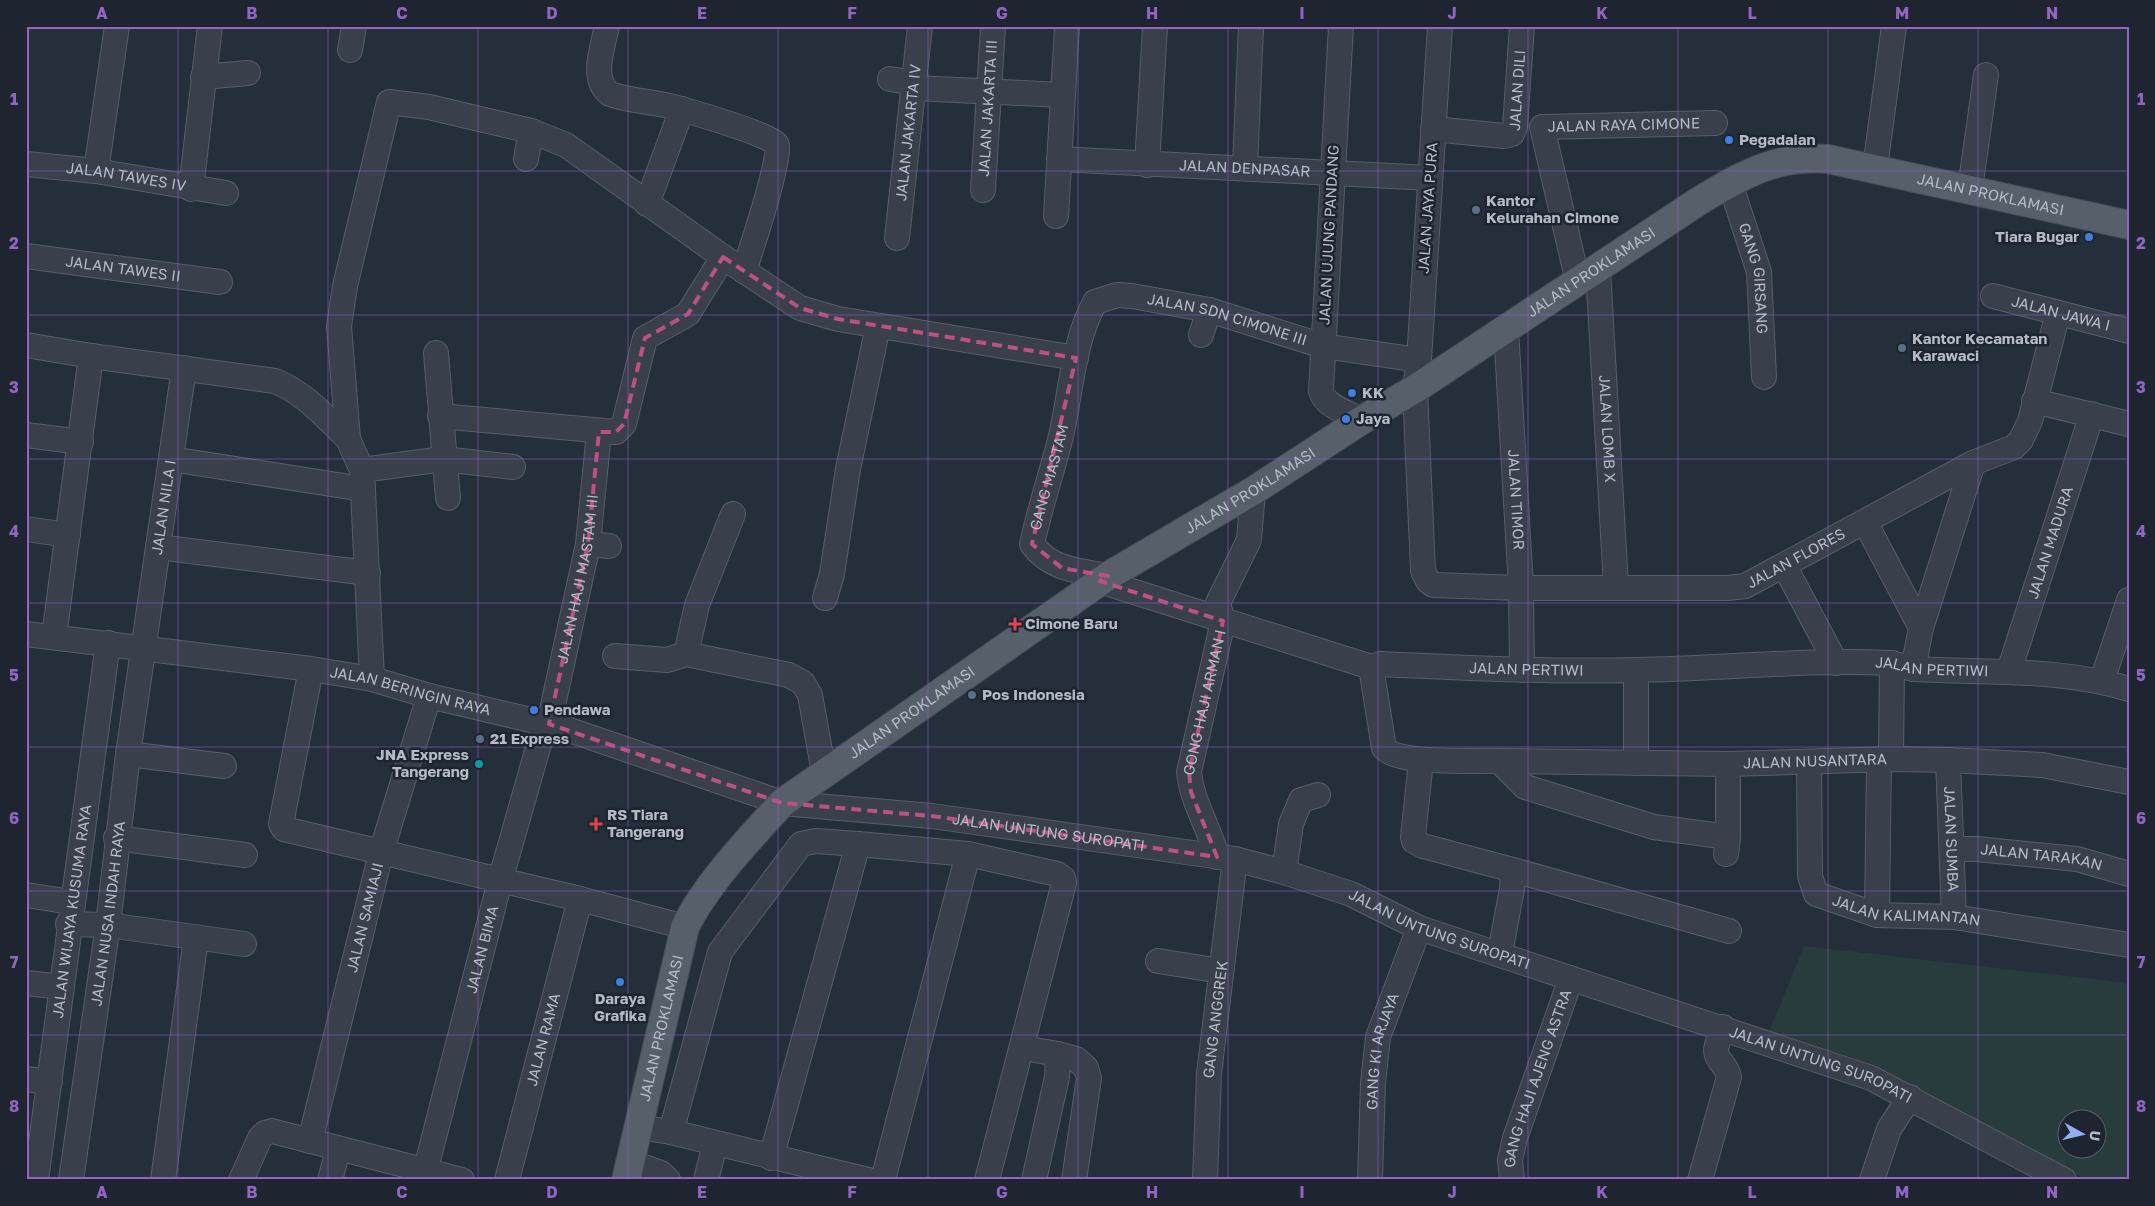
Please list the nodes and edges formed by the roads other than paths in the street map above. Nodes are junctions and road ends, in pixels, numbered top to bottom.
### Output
1 (117, 26) edge
2 (210, 26) edge
3 (354, 26) edge
4 (607, 26) edge
5 (920, 26) edge
6 (993, 26) edge
7 (1067, 26) edge
8 (1154, 26) edge
9 (1251, 26) edge
10 (1341, 26) edge
11 (1440, 26) edge
12 (1522, 26) edge
13 (1894, 26) edge
14 (350, 50) dead end
15 (248, 73) dead end
16 (1986, 74) dead end
17 (203, 77) junction
18 (890, 79) dead end
19 (915, 86) junction
20 (989, 93) junction
21 (1063, 95) junction
22 (682, 109) junction
23 (1715, 123) dead end
24 (1433, 129) junction
25 (531, 131) junction
26 (526, 159) dead end
27 (1058, 159) junction
28 (26, 164) edge
29 (1148, 164) junction
30 (1245, 168) junction
31 (1875, 168) junction
32 (96, 171) junction
33 (1332, 173) junction
34 (1430, 178) junction
35 (1730, 183) junction
36 (191, 188) junction
37 (1970, 189) junction
38 (984, 190) dead end
39 (226, 193) dead end
40 (647, 204) junction
41 (1056, 216) dead end
42 (2129, 225) edge
43 (897, 238) dead end
44 (26, 256) edge
45 (723, 257) junction
46 (744, 271) junction
47 (1588, 276) junction
48 (220, 282) dead end
49 (1993, 296) dead end
50 (1209, 310) junction
51 (2058, 313) junction
52 (878, 326) junction
53 (1506, 329) junction
54 (2129, 332) edge
55 (1201, 335) dead end
56 (26, 345) edge
57 (1323, 346) junction
58 (436, 353) dead end
59 (91, 356) junction
60 (1076, 358) junction
61 (1419, 360) junction
62 (184, 368) junction
63 (1764, 377) dead end
64 (1415, 390) junction
65 (2034, 401) junction
66 (2092, 414) junction
67 (440, 416) junction
68 (1362, 420) junction
69 (2129, 424) edge
70 (599, 432) junction
71 (26, 435) edge
72 (348, 439) junction
73 (81, 442) junction
74 (171, 459) junction
75 (443, 459) junction
76 (1973, 463) junction
77 (513, 466) dead end
78 (363, 480) junction
79 (1253, 491) junction
80 (448, 498) dead end
81 (733, 514) dead end
82 (1865, 522) junction
83 (26, 529) edge
84 (68, 535) junction
85 (158, 547) junction
86 (1784, 565) junction
87 (1422, 571) joint
88 (368, 573) junction
89 (1104, 578) junction
90 (1616, 587) junction
91 (1521, 588) junction
92 (824, 598) dead end
93 (2129, 600) edge
94 (1223, 621) junction
95 (1920, 628) junction
96 (26, 634) edge
97 (54, 637) junction
98 (108, 643) junction
99 (144, 648) junction
100 (686, 654) junction
101 (615, 656) dead end
102 (1836, 663) junction
103 (1902, 666) junction
104 (1371, 667) junction
105 (311, 669) junction
106 (1522, 670) junction
107 (1636, 670) junction
108 (2009, 671) junction
109 (372, 679) junction
110 (2102, 681) junction
111 (2129, 689) edge
112 (429, 696) junction
113 (549, 724) junction
114 (128, 754) junction
115 (1421, 760) junction
116 (1885, 760) junction
117 (1948, 760) junction
118 (1499, 761) junction
119 (1636, 763) junction
120 (1809, 763) junction
121 (1728, 764) junction
122 (224, 766) dead end
123 (824, 773) junction
124 (2129, 782) edge
125 (1318, 795) dead end
126 (782, 803) junction
127 (116, 838) junction
128 (858, 844) junction
129 (1952, 849) junction
130 (381, 853) junction
131 (968, 854) junction
132 (245, 855) dead end
133 (1226, 858) junction
134 (1513, 870) junction
135 (1284, 872) junction
136 (2129, 874) edge
137 (500, 881) junction
138 (26, 895) edge
139 (580, 899) junction
140 (1877, 915) junction
141 (1954, 917) junction
142 (87, 920) junction
143 (685, 928) junction
144 (1419, 928) junction
145 (1729, 931) dead end
146 (196, 938) junction
147 (244, 944) dead end
148 (2129, 945) edge
149 (1500, 953) junction
150 (1158, 961) dead end
151 (1221, 971) junction
152 (1571, 978) junction
153 (26, 982) edge
154 (62, 987) junction
155 (1723, 1027) junction
156 (1023, 1048) junction
157 (1058, 1054) junction
158 (26, 1079) edge
159 (50, 1082) junction
160 (1910, 1097) junction
161 (638, 1127) junction
162 (670, 1132) junction
163 (310, 1141) junction
164 (715, 1144) junction
165 (338, 1150) junction
166 (772, 1158) junction
167 (628, 1171) edge
168 (33, 1174) edge
169 (424, 1175) edge
170 (71, 1180) edge
171 (163, 1180) edge
172 (241, 1180) edge
173 (330, 1180) edge
174 (462, 1180) edge
175 (507, 1180) edge
176 (668, 1180) edge
177 (706, 1180) edge
178 (868, 1180) edge
179 (883, 1180) edge
180 (987, 1180) edge
181 (1034, 1180) edge
182 (1074, 1180) edge
183 (1205, 1180) edge
184 (1370, 1180) edge
185 (1512, 1180) edge
186 (1700, 1180) edge
187 (1872, 1180) edge
188 (2064, 1180) edge

1 - 32 street
2 - 17 street
3 - 14 street
4 - 22 street
5 - 19 street, JALAN JAKARTA IV
6 - 20 street, JALAN JAKARTA III
7 - 21 street
8 - 29 street
9 - 30 street
10 - 33 street, JALAN UJUNG PANDANG
11 - 24 street, JALAN JAYA PURA
12 - 24 street, JALAN DILI
13 - 31 street
15 - 17 street
16 - 37 street
17 - 36 street
18 - 19 street
19 - 20 street
19 - 43 street, JALAN JAKARTA IV
20 - 21 street
20 - 38 street, JALAN JAKARTA III
21 - 27 street
22 - 40 street
22 - 46 street
23 - 47 street, JALAN RAYA CIMONE
24 - 34 street, JALAN JAYA PURA
25 - 26 street
25 - 40 street
25 - 72 street
27 - 29 street, JALAN DENPASAR
27 - 41 street
28 - 32 street, JALAN TAWES IV
29 - 30 street, JALAN DENPASAR
30 - 33 street, JALAN DENPASAR
31 - 35 main road, JALAN PROKLAMASI
31 - 37 main road, JALAN PROKLAMASI
32 - 36 street, JALAN TAWES IV
33 - 34 street, JALAN DENPASAR
33 - 57 street, JALAN UJUNG PANDANG
34 - 61 street, JALAN JAYA PURA
35 - 47 main road, JALAN PROKLAMASI
35 - 63 street, GANG GIRSANG
36 - 39 street, JALAN TAWES IV
37 - 42 main road, JALAN PROKLAMASI
40 - 45 street
44 - 48 street, JALAN TAWES II
45 - 46 street
45 - 70 street
46 - 52 street
47 - 53 main road, JALAN PROKLAMASI
47 - 90 street, JALAN LOMB X
49 - 51 street, JALAN JAWA I
50 - 55 street
50 - 57 street, JALAN SDN CIMONE III
50 - 60 street, JALAN SDN CIMONE III
51 - 54 street, JALAN JAWA I
51 - 65 street, JALAN FLORES
52 - 60 street
52 - 92 street
53 - 64 main road, JALAN PROKLAMASI
53 - 91 street, JALAN TIMOR
56 - 59 street
57 - 61 street, JALAN SDN CIMONE III
57 - 68 street, JALAN UJUNG PANDANG
58 - 67 street
59 - 62 street
59 - 73 street
60 - 89 street, GANG MASTAM
61 - 64 street, JALAN JAYA PURA
62 - 72 street
62 - 74 street, JALAN NILA I
64 - 68 main road, JALAN PROKLAMASI
64 - 87 street, JALAN JAYA PURA
65 - 66 street
65 - 76 street, JALAN FLORES
66 - 69 street
66 - 108 street, JALAN MADURA
67 - 70 street
67 - 75 street
68 - 79 main road, JALAN PROKLAMASI
70 - 113 street, JALAN HAJI MASTAM III
71 - 73 street
72 - 78 street
73 - 84 street
74 - 78 street
74 - 85 street, JALAN NILA I
75 - 77 street
75 - 78 street
75 - 80 street
76 - 82 street, JALAN FLORES
76 - 95 street
78 - 88 street
79 - 89 main road, JALAN PROKLAMASI
79 - 94 street, GONG HAJI ARMAN I
81 - 100 street
82 - 86 street, JALAN FLORES
82 - 95 street
83 - 84 street
84 - 97 street
85 - 88 street
85 - 99 street, JALAN NILA I
86 - 90 street, JALAN FLORES
86 - 102 street
87 - 91 street, JALAN FLORES
88 - 109 street
89 - 94 street
89 - 123 main road, JALAN PROKLAMASI
90 - 91 street, JALAN FLORES
91 - 106 street, JALAN TIMOR
93 - 110 street
94 - 104 street
94 - 133 street, GONG HAJI ARMAN I
95 - 103 street
96 - 97 street, JALAN BERINGIN RAYA
97 - 98 street, JALAN BERINGIN RAYA
98 - 99 street, JALAN BERINGIN RAYA
98 - 142 street, JALAN WIJAYA KUSUMA RAYA
99 - 105 street, JALAN BERINGIN RAYA
99 - 114 street, JALAN NUSA INDAH RAYA
100 - 101 street
100 - 123 street
102 - 103 street, JALAN PERTIWI
102 - 107 street, JALAN PERTIWI
103 - 108 street, JALAN PERTIWI
103 - 116 street
104 - 106 street, JALAN PERTIWI
104 - 115 street
105 - 109 street, JALAN BERINGIN RAYA
105 - 130 street
106 - 107 street, JALAN PERTIWI
107 - 119 street
108 - 110 street, JALAN PERTIWI
109 - 112 street, JALAN BERINGIN RAYA
110 - 111 street, JALAN PERTIWI
112 - 113 street, JALAN BERINGIN RAYA
112 - 130 street, JALAN SAMIAJI
113 - 126 street, JALAN BERINGIN RAYA
113 - 137 street, JALAN BIMA
114 - 122 street
114 - 127 street, JALAN NUSA INDAH RAYA
115 - 118 street
115 - 134 street
116 - 117 street, JALAN NUSANTARA
116 - 120 street, JALAN NUSANTARA
116 - 140 street
117 - 124 street, JALAN NUSANTARA
117 - 129 street, JALAN SUMBA
118 - 119 street, JALAN NUSANTARA
118 - 121 street
119 - 121 street, JALAN NUSANTARA
120 - 121 street, JALAN NUSANTARA
120 - 140 street, JALAN KALIMANTAN
123 - 126 main road, JALAN PROKLAMASI
125 - 135 street
126 - 133 street, JALAN UNTUNG SUROPATI
126 - 143 main road, JALAN PROKLAMASI
127 - 132 street
127 - 142 street, JALAN NUSA INDAH RAYA
128 - 131 street
128 - 162 street
128 - 166 street
129 - 136 street, JALAN TARAKAN
129 - 141 street, JALAN SUMBA
130 - 137 street
130 - 163 street, JALAN SAMIAJI
131 - 156 street
131 - 179 street
133 - 135 street, JALAN UNTUNG SUROPATI
133 - 151 street, GANG ANGGREK
134 - 145 street
134 - 149 street
135 - 144 street, JALAN UNTUNG SUROPATI
137 - 139 street
137 - 169 street, JALAN BIMA
138 - 142 street
139 - 143 street
139 - 175 street, JALAN RAMA
140 - 141 street, JALAN KALIMANTAN
141 - 148 street, JALAN KALIMANTAN
142 - 146 street
142 - 154 street, JALAN WIJAYA KUSUMA RAYA
142 - 170 street, JALAN NUSA INDAH RAYA
143 - 161 main road, JALAN PROKLAMASI
144 - 149 street, JALAN UNTUNG SUROPATI
144 - 184 street, GANG KI ARJAYA
146 - 147 street
146 - 171 street
149 - 152 street, JALAN UNTUNG SUROPATI
150 - 151 street
151 - 183 street, GANG ANGGREK
152 - 155 street, JALAN UNTUNG SUROPATI
152 - 185 street, GANG HAJI AJENG ASTRA
153 - 154 street
154 - 159 street, JALAN WIJAYA KUSUMA RAYA
155 - 160 street, JALAN UNTUNG SUROPATI
155 - 186 street
156 - 157 street
156 - 180 street
157 - 181 street
157 - 182 street
158 - 159 street
159 - 168 street, JALAN WIJAYA KUSUMA RAYA
160 - 187 street
160 - 188 street, JALAN UNTUNG SUROPATI
161 - 162 street
161 - 167 main road, JALAN PROKLAMASI
162 - 164 street
163 - 165 street
163 - 172 street
164 - 166 street
164 - 177 street
165 - 169 street
165 - 173 street
166 - 178 street
167 - 176 street
169 - 174 street

